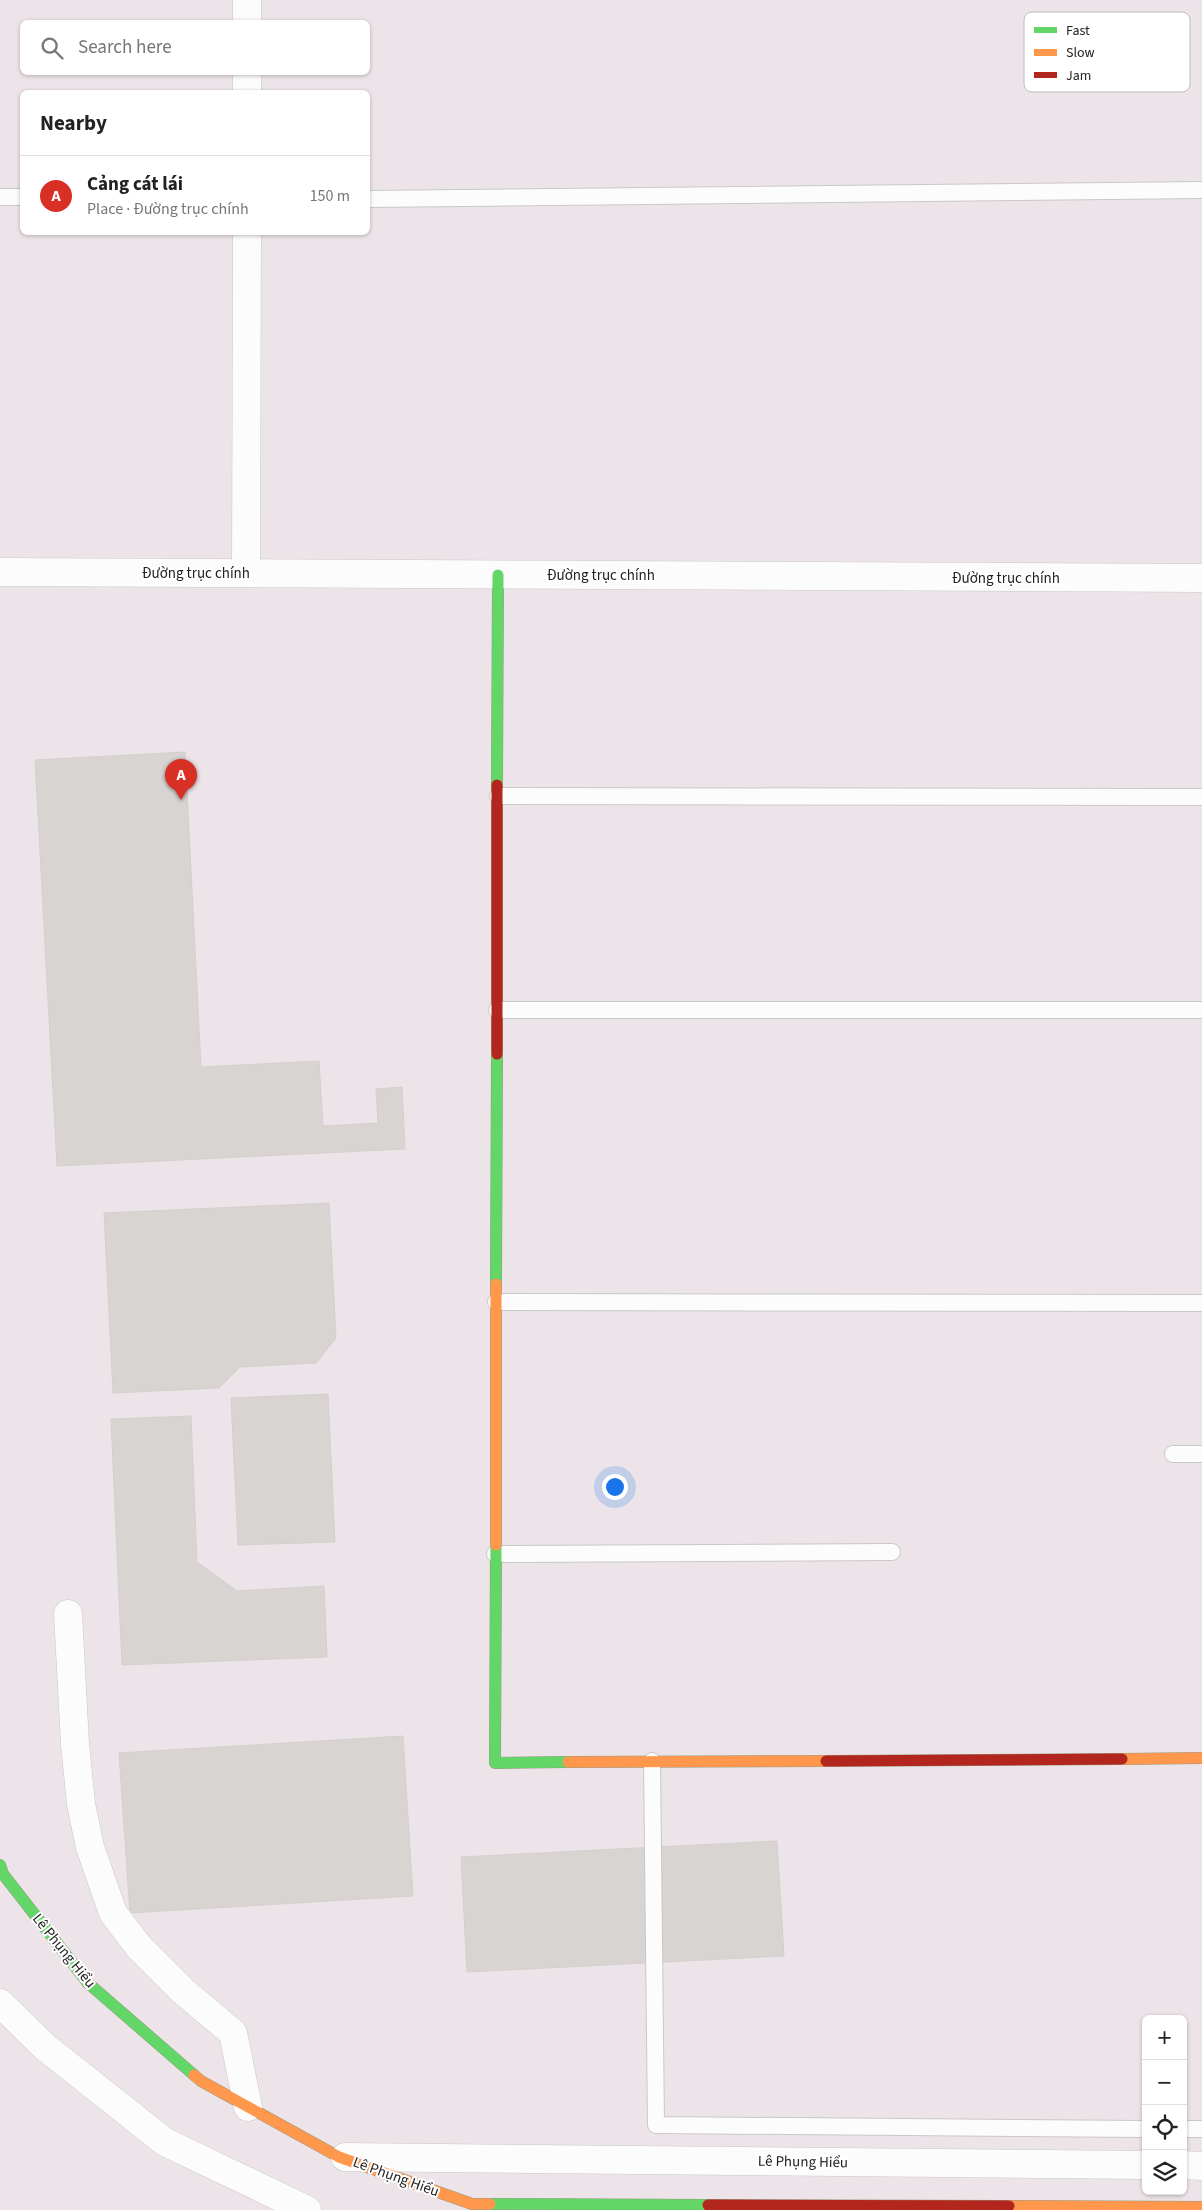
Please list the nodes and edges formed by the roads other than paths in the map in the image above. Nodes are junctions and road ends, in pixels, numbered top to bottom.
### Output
1 (247, 0) edge
2 (247, 20) edge
3 (247, 75) edge
4 (247, 90) edge
5 (1202, 190) edge
6 (0, 197) edge
7 (20, 197) edge
8 (370, 199) edge
9 (247, 235) edge
10 (0, 572) edge
11 (246, 573) junction
12 (498, 575) junction
13 (1202, 578) edge
14 (498, 796) junction
15 (1202, 797) edge
16 (497, 1010) junction
17 (1202, 1010) edge
18 (496, 1302) junction
19 (1202, 1303) edge
20 (1173, 1454) dead end
21 (1202, 1454) edge
22 (892, 1552) dead end
23 (495, 1554) junction
24 (68, 1614) dead end
25 (1202, 1758) edge
26 (652, 1762) junction
27 (0, 1865) edge
28 (0, 2002) edge
29 (248, 2107) junction
30 (1142, 2129) edge
31 (1187, 2129) edge
32 (1202, 2129) edge
33 (340, 2157) junction
34 (1142, 2165) edge
35 (1187, 2165) edge
36 (1202, 2166) edge
37 (1202, 2207) edge
38 (307, 2210) edge

1 - 2 street
3 - 4 street
5 - 8 lane
6 - 7 lane
9 - 11 street
10 - 11 street, Đường trục chính
11 - 12 street, Đường trục chính
12 - 13 street, Đường trục chính
12 - 14 street
14 - 15 lane
14 - 16 street
16 - 17 lane
16 - 18 street
18 - 19 lane
18 - 23 street
20 - 21 lane
22 - 23 lane
23 - 26 street
24 - 29 street
25 - 26 street
26 - 30 lane
27 - 29 street, Lê Phụng Hiểu
28 - 38 street
29 - 33 street, Lê Phụng Hiểu
31 - 32 lane
33 - 34 street, Lê Phụng Hiểu
33 - 37 street, Lê Phụng Hiểu
35 - 36 street

